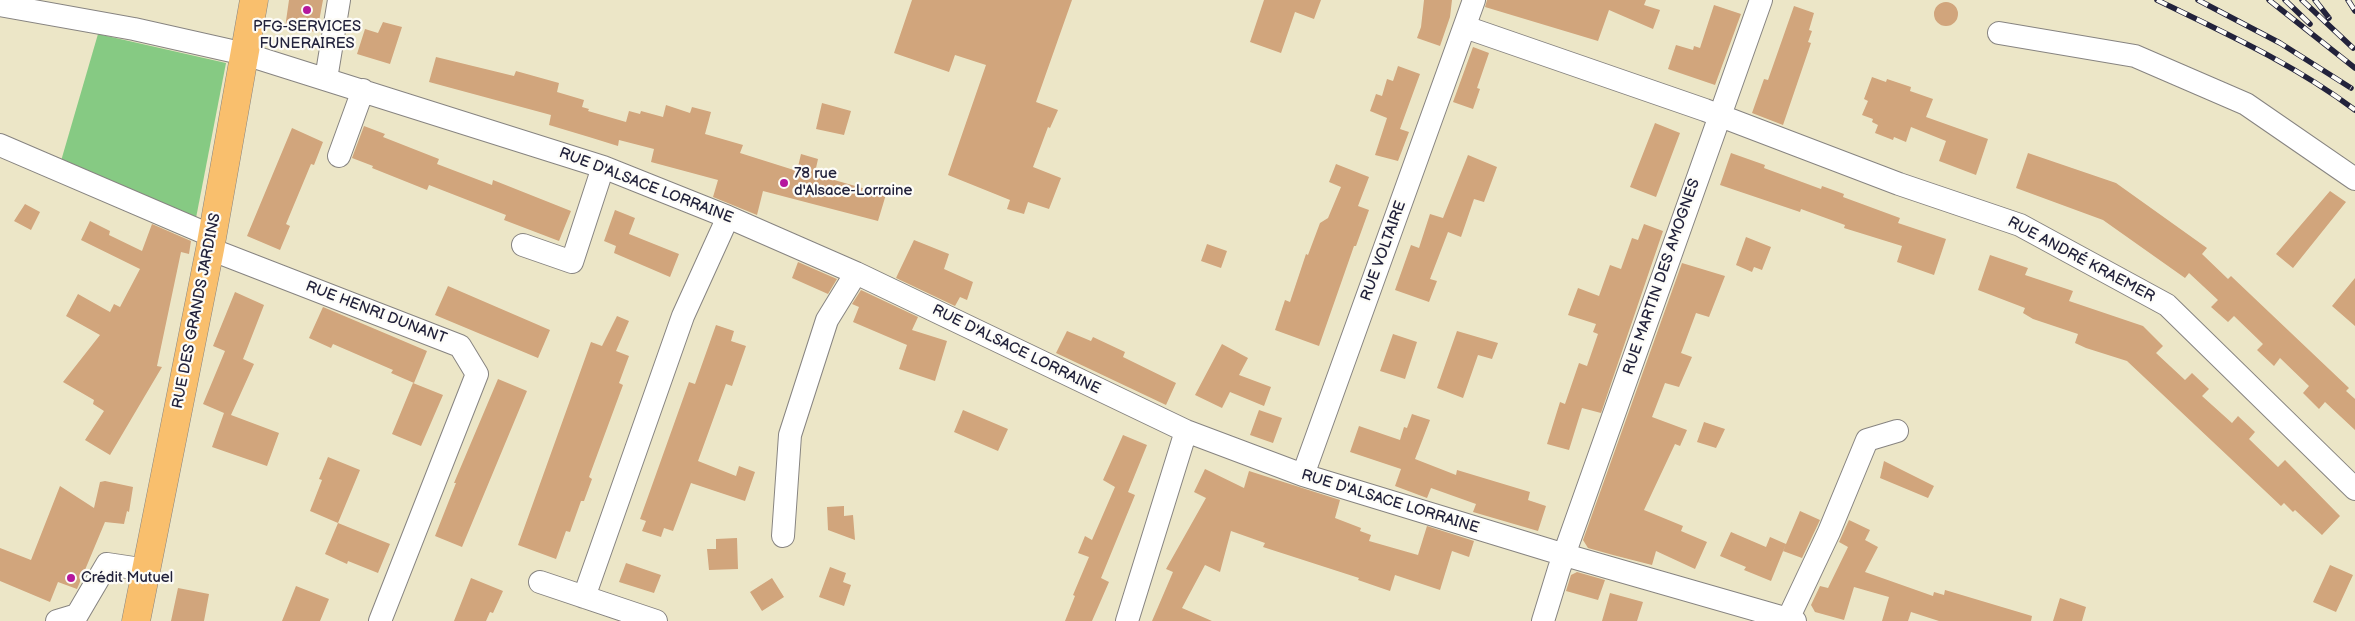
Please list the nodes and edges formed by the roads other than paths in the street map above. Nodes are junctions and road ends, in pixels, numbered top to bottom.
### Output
1 (254, 0) edge
2 (339, 0) edge
3 (1474, 0) edge
4 (1761, 0) edge
5 (0, 5) edge
6 (1464, 27) junction
7 (1999, 33) dead end
8 (245, 54) junction
9 (326, 79) junction
10 (363, 90) junction
11 (1719, 116) junction
12 (0, 145) edge
13 (340, 156) dead end
14 (603, 167) junction
15 (2355, 179) edge
16 (728, 217) junction
17 (211, 243) junction
18 (524, 245) dead end
19 (856, 273) junction
20 (1186, 431) junction
21 (1897, 431) dead end
22 (1303, 475) junction
23 (2355, 489) edge
24 (783, 536) dead end
25 (1565, 556) junction
26 (147, 570) junction
27 (540, 582) dead end
28 (584, 597) junction
29 (1792, 620) edge
30 (57, 621) edge
31 (136, 621) edge
32 (380, 621) edge
33 (656, 621) edge
34 (1128, 621) edge
35 (1543, 621) edge

1 - 8 main road, RUE DES GRANDS JARDINS
2 - 9 street
3 - 6 street, RUE VOLTAIRE
4 - 11 street, RUE MARTIN DES AMOGNES
5 - 8 street, RUE D'ALSACE LORRAINE
6 - 11 street
6 - 22 street, RUE VOLTAIRE
7 - 15 street
8 - 9 street, RUE D'ALSACE LORRAINE
8 - 17 main road, RUE DES GRANDS JARDINS
9 - 10 street, RUE D'ALSACE LORRAINE
10 - 13 street
10 - 14 street, RUE D'ALSACE LORRAINE
11 - 23 street, RUE ANDRÉ KRAEMER
11 - 25 street, RUE MARTIN DES AMOGNES
12 - 17 street
14 - 16 street, RUE D'ALSACE LORRAINE
14 - 18 street
16 - 19 street, RUE D'ALSACE LORRAINE
16 - 28 street
17 - 26 main road, RUE DES GRANDS JARDINS
17 - 32 street, RUE HENRI DUNANT
19 - 20 street, RUE D'ALSACE LORRAINE
19 - 24 street
20 - 22 street, RUE D'ALSACE LORRAINE
20 - 34 street
21 - 29 street
22 - 25 street, RUE D'ALSACE LORRAINE
25 - 29 street, RUE D'ALSACE LORRAINE
25 - 35 street, RUE MARTIN DES AMOGNES
26 - 30 street
26 - 31 main road, RUE DES GRANDS JARDINS
27 - 28 street
28 - 33 street

